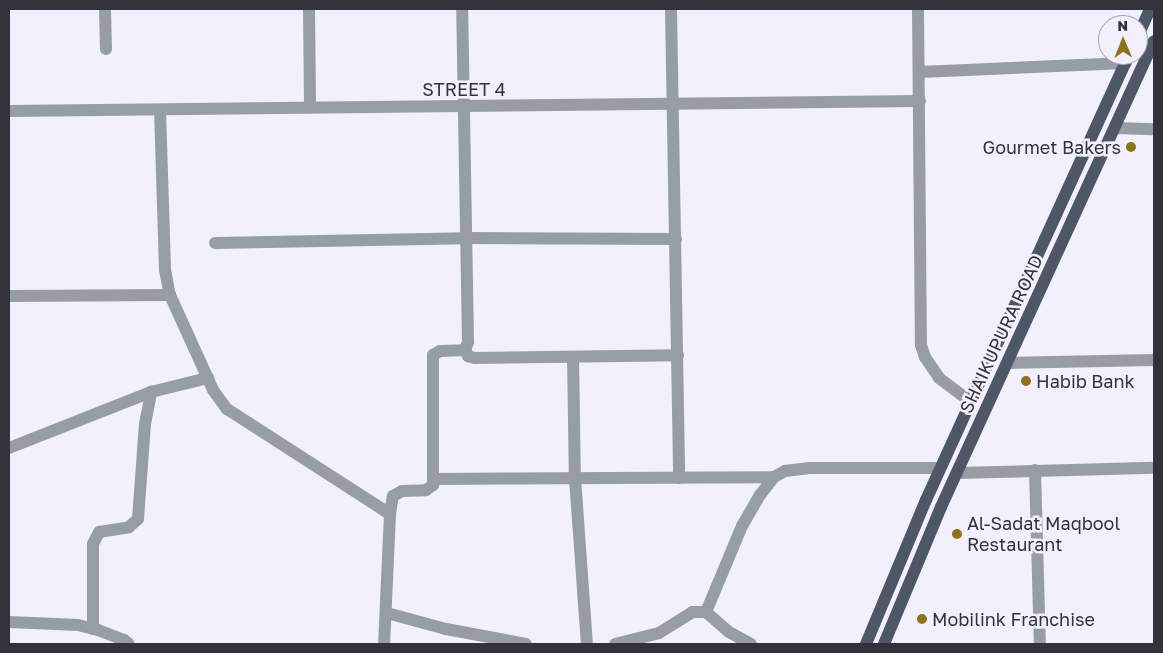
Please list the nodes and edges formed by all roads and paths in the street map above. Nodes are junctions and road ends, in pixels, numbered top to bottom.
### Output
1 (105, 9) edge
2 (309, 9) edge
3 (462, 9) edge
4 (671, 9) edge
5 (918, 9) edge
6 (1154, 41) edge
7 (106, 49) dead end
8 (1098, 61) edge
9 (1125, 65) edge
10 (920, 72) junction
11 (920, 101) junction
12 (674, 105) junction
13 (310, 106) junction
14 (464, 106) junction
15 (160, 110) junction
16 (9, 111) edge
17 (1116, 128) junction
18 (1154, 129) edge
19 (466, 238) junction
20 (676, 239) junction
21 (215, 243) dead end
22 (170, 295) junction
23 (9, 296) edge
24 (464, 350) junction
25 (678, 355) junction
26 (574, 357) junction
27 (1154, 360) edge
28 (1007, 363) junction
29 (208, 378) junction
30 (151, 392) junction
31 (971, 402) junction
32 (9, 448) edge
33 (940, 468) junction
34 (1154, 468) edge
35 (1035, 470) junction
36 (957, 473) junction
37 (774, 477) junction
38 (575, 478) junction
39 (679, 478) junction
40 (434, 479) junction
41 (390, 514) junction
42 (387, 612) junction
43 (706, 612) junction
44 (9, 622) edge
45 (93, 629) junction
46 (129, 644) edge
47 (384, 644) edge
48 (526, 644) edge
49 (587, 644) edge
50 (616, 644) edge
51 (751, 644) edge
52 (866, 644) edge
53 (884, 644) edge
54 (1040, 644) edge

1 - 7 street
2 - 13 street
3 - 14 street
4 - 12 street
5 - 10 street
6 - 17 main road, SHAIKUPURA ROAD
8 - 10 street
9 - 31 main road, SHAIKUPURA ROAD
10 - 11 street
11 - 12 street, STREET 4
11 - 31 street
12 - 14 street, STREET 4
12 - 20 street
13 - 14 street, STREET 4
13 - 15 street, STREET 4
14 - 19 street
15 - 16 street, STREET 4
15 - 22 street
17 - 18 street
17 - 28 main road, SHAIKUPURA ROAD
19 - 20 street
19 - 21 street
19 - 24 street
20 - 25 street
22 - 23 street
22 - 29 street
24 - 26 street
24 - 40 street
25 - 26 street
25 - 39 street
26 - 38 street
27 - 28 street
28 - 36 main road, SHAIKUPURA ROAD
29 - 30 street
29 - 41 street
30 - 32 street
30 - 45 street
31 - 33 main road, SHAIKUPURA ROAD
33 - 37 street
33 - 52 main road, SHAIKUPURA ROAD
34 - 35 street
35 - 36 street
35 - 54 street
36 - 53 main road, SHAIKUPURA ROAD
37 - 39 street
37 - 43 street
38 - 39 street
38 - 40 street
38 - 49 street
40 - 41 street
41 - 42 street
42 - 47 street
42 - 48 street
43 - 50 street
43 - 51 street
44 - 45 street
45 - 46 street

